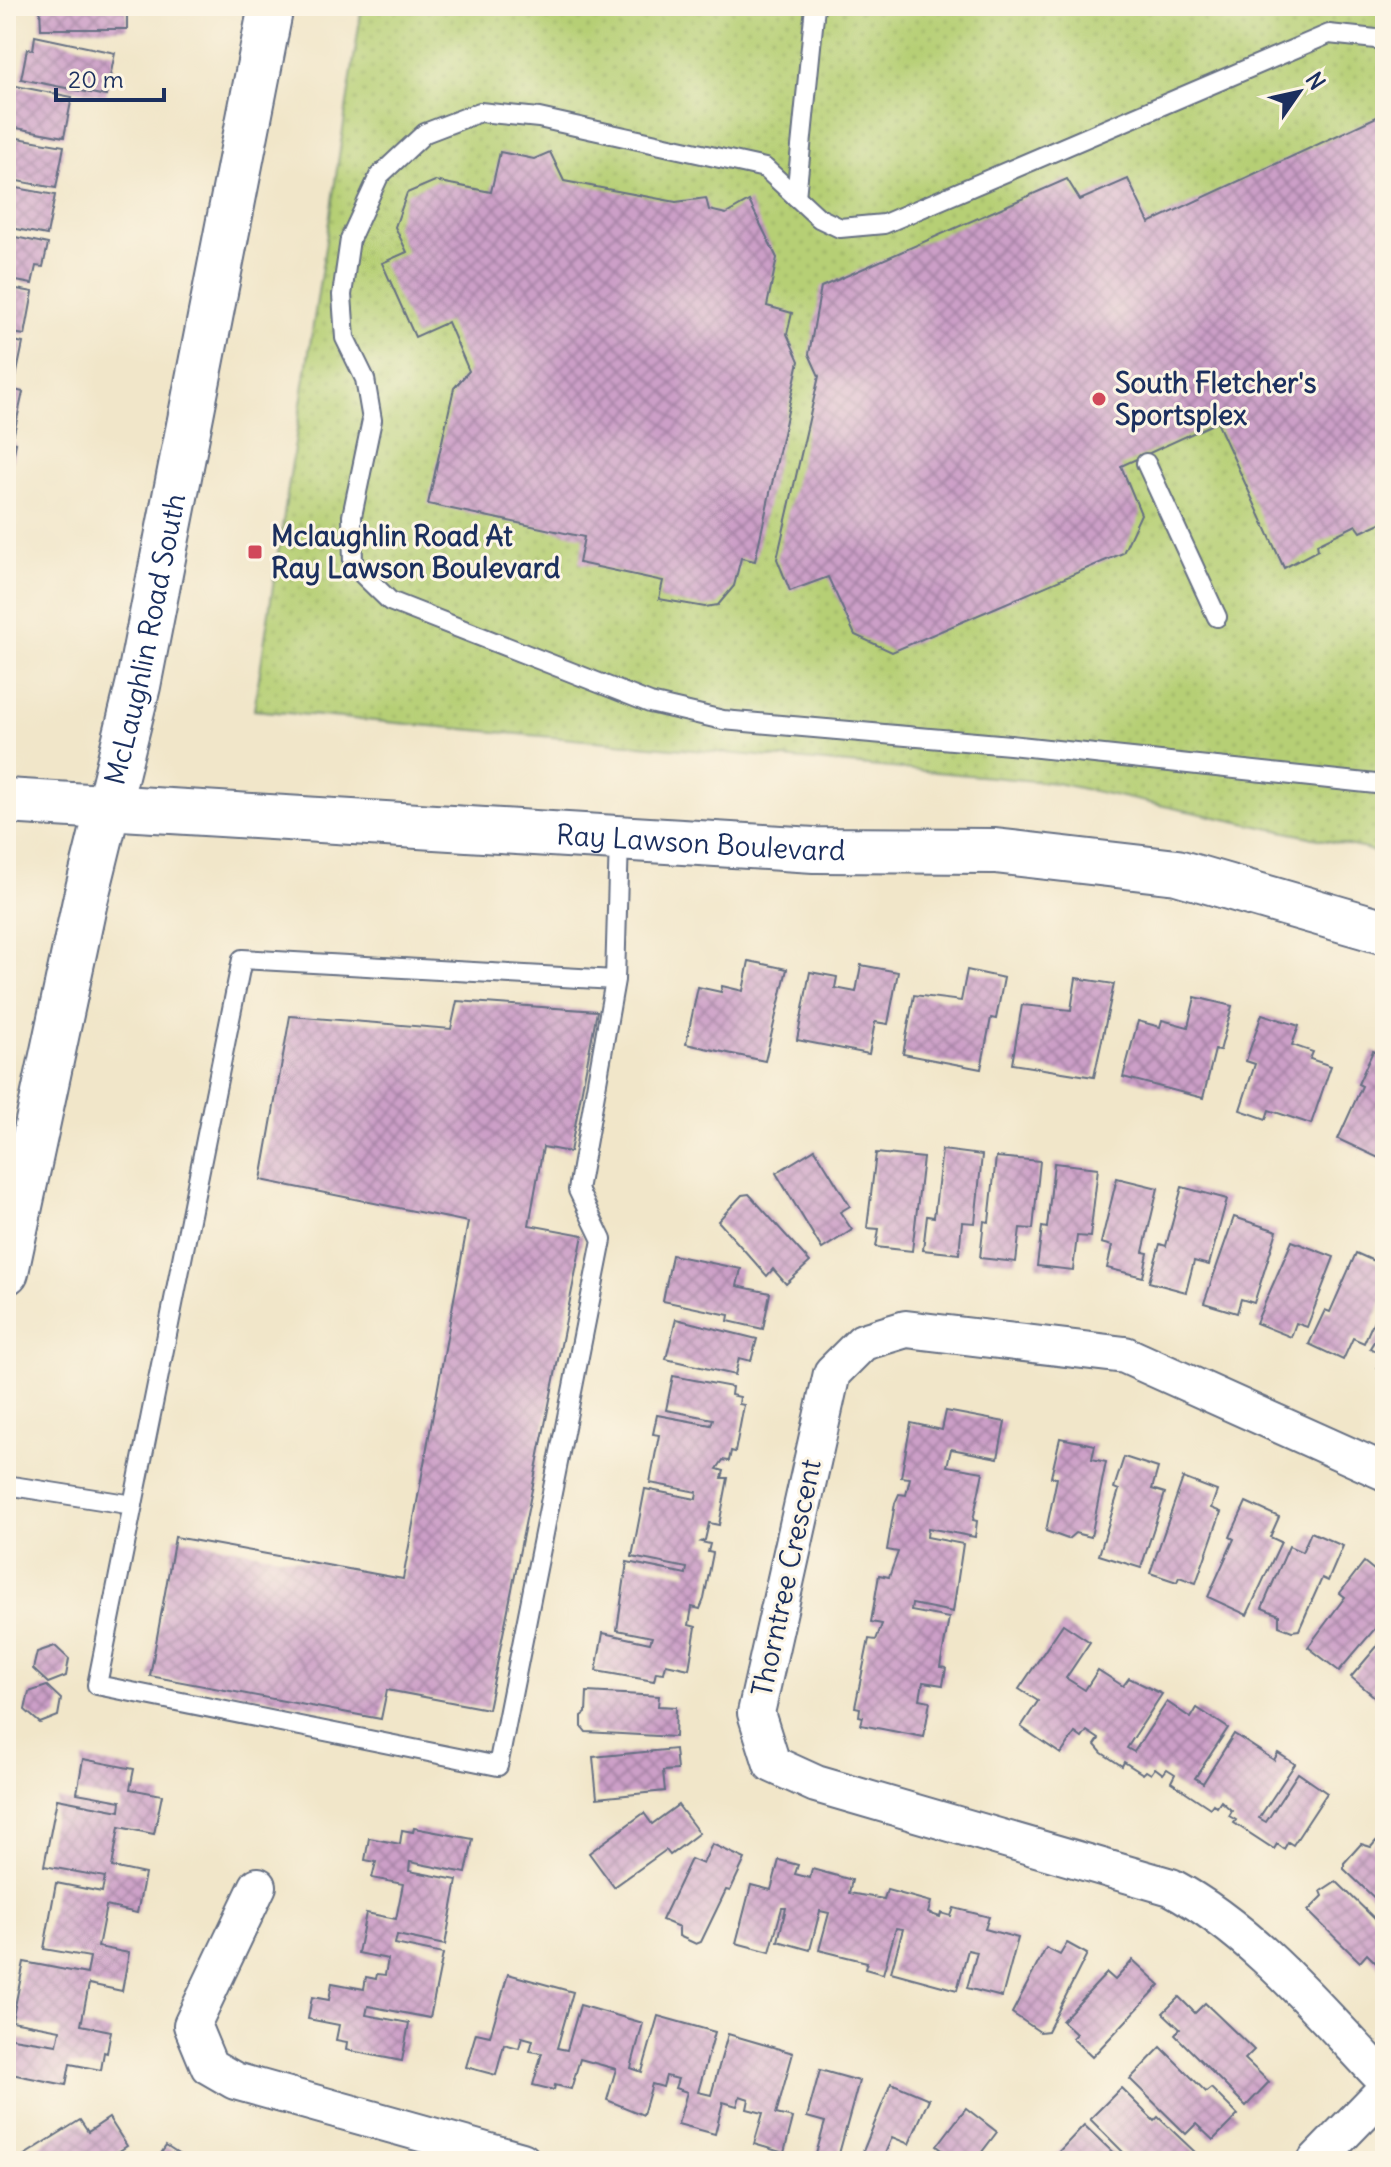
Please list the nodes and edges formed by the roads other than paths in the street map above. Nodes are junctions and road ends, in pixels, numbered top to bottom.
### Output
1 (271, 6) edge
2 (815, 6) edge
3 (1385, 40) edge
4 (796, 197) junction
5 (1146, 463) dead end
6 (1217, 617) dead end
7 (1385, 785) edge
8 (6, 801) edge
9 (107, 808) junction
10 (619, 839) junction
11 (1385, 932) edge
12 (615, 980) junction
13 (6, 1272) edge
14 (1385, 1472) edge
15 (6, 1485) edge
16 (133, 1505) junction
17 (258, 1886) dead end
18 (1385, 2080) edge
19 (1385, 2090) edge
20 (522, 2161) edge
21 (1316, 2161) edge

1 - 9 street, McLaughlin Road South
2 - 4 lane
3 - 4 lane
4 - 7 lane
5 - 6 lane
8 - 9 street, Ray Lawson Boulevard
9 - 10 street, Ray Lawson Boulevard
9 - 13 street, McLaughlin Road South
10 - 11 street, Ray Lawson Boulevard
10 - 12 lane
12 - 16 lane
12 - 16 lane
14 - 18 street, Thorntree Crescent
15 - 16 lane
17 - 20 street
19 - 21 street

